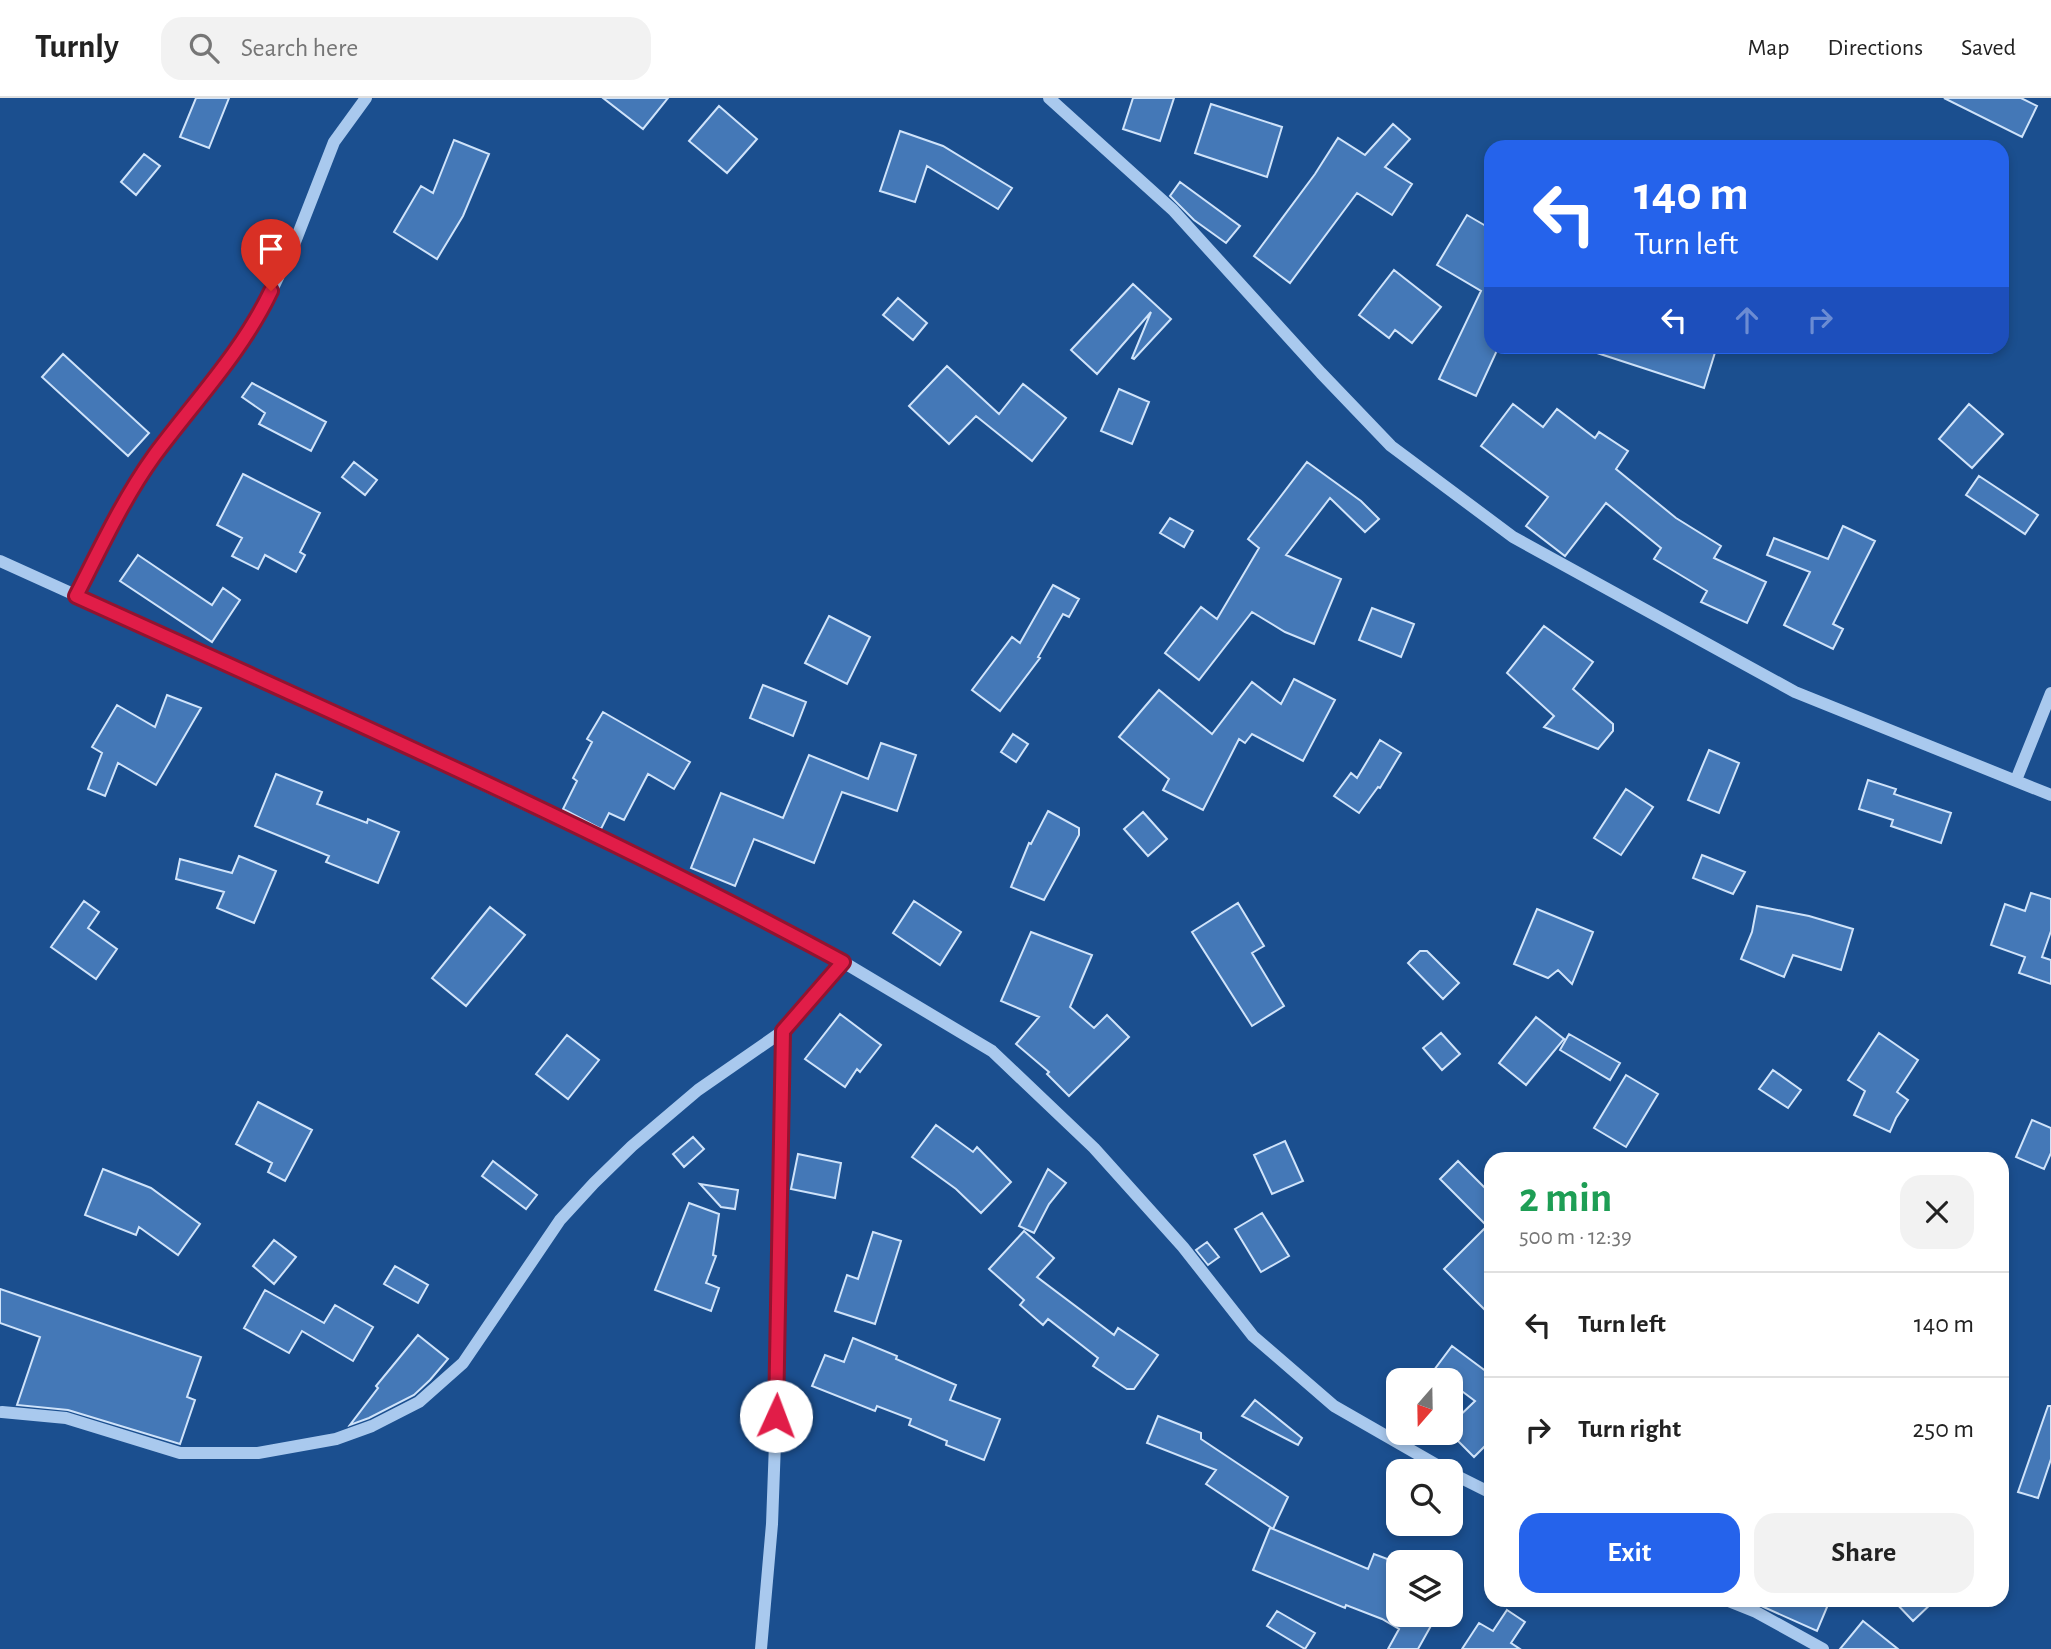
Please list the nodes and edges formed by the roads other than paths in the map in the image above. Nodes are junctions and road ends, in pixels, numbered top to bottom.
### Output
1 (366, 98) edge
2 (1049, 98) edge
3 (0, 561) edge
4 (76, 596) junction
5 (2051, 693) edge
6 (2016, 780) junction
7 (2051, 795) edge
8 (843, 962) junction
9 (783, 1031) junction
10 (2, 1412) edge
11 (1427, 1459) edge
12 (1463, 1479) edge
13 (1484, 1489) edge
14 (1744, 1607) edge
15 (761, 1649) edge
16 (1823, 1649) edge

1 - 4 street
2 - 6 street
3 - 4 street
4 - 8 street
5 - 6 street
6 - 7 street
8 - 9 street
8 - 11 street
9 - 10 street
9 - 15 street
12 - 13 street
14 - 16 street

